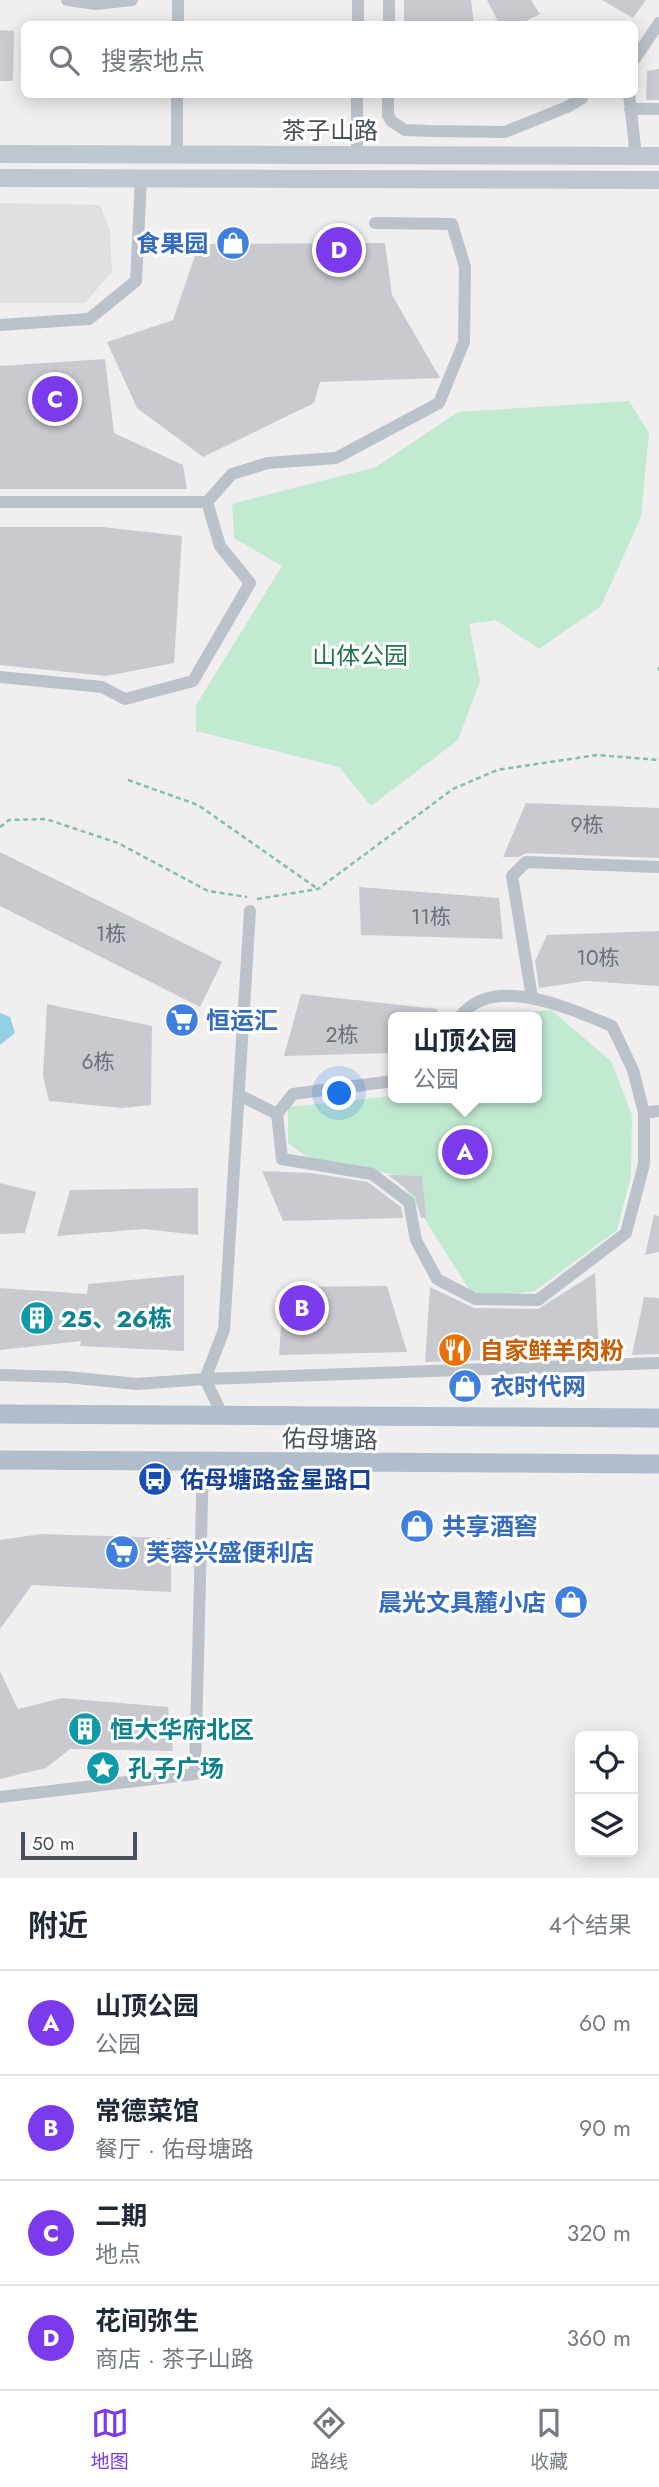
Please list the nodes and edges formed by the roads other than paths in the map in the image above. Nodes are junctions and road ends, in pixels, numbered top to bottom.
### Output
1 (67, 0) edge
2 (132, 0) edge
3 (178, 0) edge
4 (358, 0) edge
5 (389, 0) edge
6 (178, 21) edge
7 (358, 21) edge
8 (389, 21) edge
9 (659, 23) edge
10 (638, 55) edge
11 (177, 98) edge
12 (357, 98) edge
13 (388, 98) edge
14 (582, 98) dead end
15 (629, 98) edge
16 (630, 109) junction
17 (659, 109) edge
18 (0, 154) edge
19 (177, 154) junction
20 (357, 155) junction
21 (636, 156) junction
22 (659, 156) edge
23 (0, 178) edge
24 (141, 178) junction
25 (659, 180) edge
26 (375, 223) dead end
27 (0, 325) edge
28 (0, 502) edge
29 (207, 502) junction
30 (0, 677) edge
31 (659, 867) edge
32 (250, 911) road end
33 (532, 998) junction
34 (468, 1012) edge
35 (388, 1082) edge
36 (239, 1096) junction
37 (659, 1111) edge
38 (644, 1113) junction
39 (277, 1114) junction
40 (659, 1363) edge
41 (0, 1375) edge
42 (205, 1379) junction
43 (0, 1414) edge
44 (223, 1416) junction
45 (659, 1418) edge
46 (0, 1460) edge
47 (203, 1462) junction
48 (659, 1464) edge
49 (0, 1797) edge

1 - 2 street
3 - 6 street
4 - 7 street
5 - 8 street
9 - 10 street
11 - 19 street
12 - 20 street
13 - 14 street
15 - 16 street
16 - 17 street
16 - 21 street
18 - 19 main road, 茶子山路
19 - 20 main road, 茶子山路
20 - 21 main road, 茶子山路
21 - 22 main road, 茶子山路
23 - 24 main road, 茶子山路
24 - 25 main road, 茶子山路
24 - 27 street
26 - 29 street
28 - 29 street
29 - 30 street
31 - 33 street
32 - 36 street
33 - 34 street
33 - 38 street
35 - 39 street
36 - 39 street
36 - 42 street
37 - 38 street
38 - 39 street
40 - 42 street
41 - 42 street
42 - 44 street
43 - 44 main road, 佑母塘路
44 - 45 main road, 佑母塘路
46 - 47 main road, 佑母塘路
47 - 48 main road, 佑母塘路
47 - 49 street

